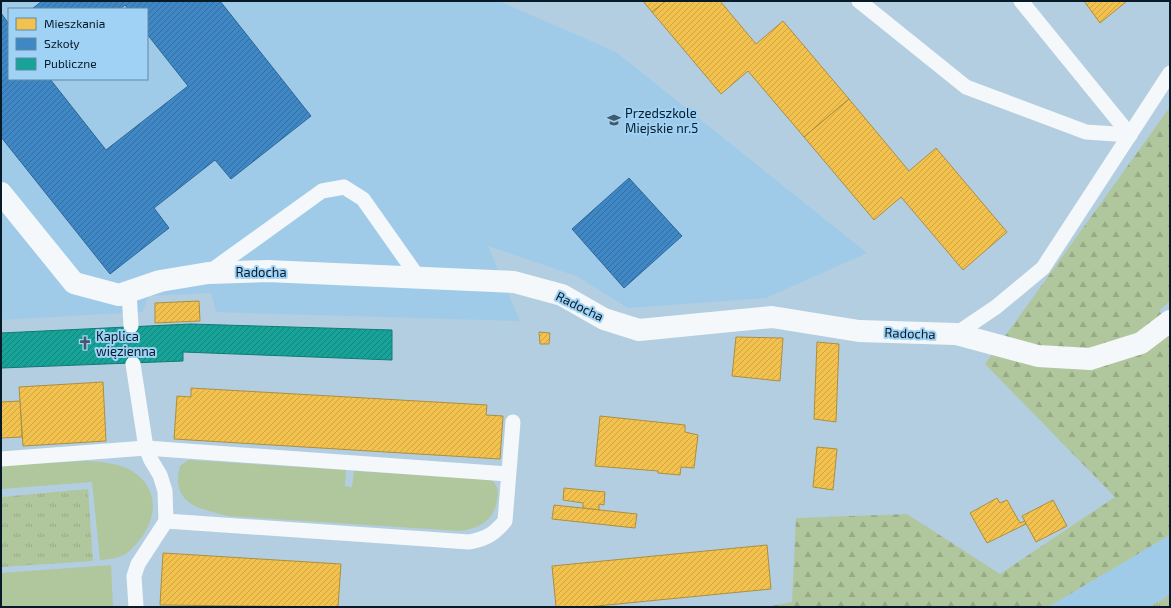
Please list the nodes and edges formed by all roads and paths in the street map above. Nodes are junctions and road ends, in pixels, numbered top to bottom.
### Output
1 (859, 1) edge
2 (1021, 1) edge
3 (1170, 73) edge
4 (1130, 135) junction
5 (1, 192) edge
6 (208, 273) junction
7 (418, 277) junction
8 (129, 292) junction
9 (1170, 321) edge
10 (131, 326) dead end
11 (956, 334) junction
12 (133, 364) dead end
13 (513, 422) dead end
14 (146, 448) junction
15 (1, 459) edge
16 (508, 474) junction
17 (166, 521) junction
18 (136, 607) edge

1 - 4 lane
2 - 4 lane
3 - 4 lane
4 - 11 lane
5 - 8 street, Radocha
6 - 7 street, Radocha
6 - 7 lane
6 - 8 street, Radocha
7 - 11 street, Radocha
8 - 10 lane
9 - 11 street, Radocha
12 - 14 lane
13 - 16 lane
14 - 15 lane
14 - 16 lane
14 - 17 lane
16 - 17 lane
17 - 18 lane

